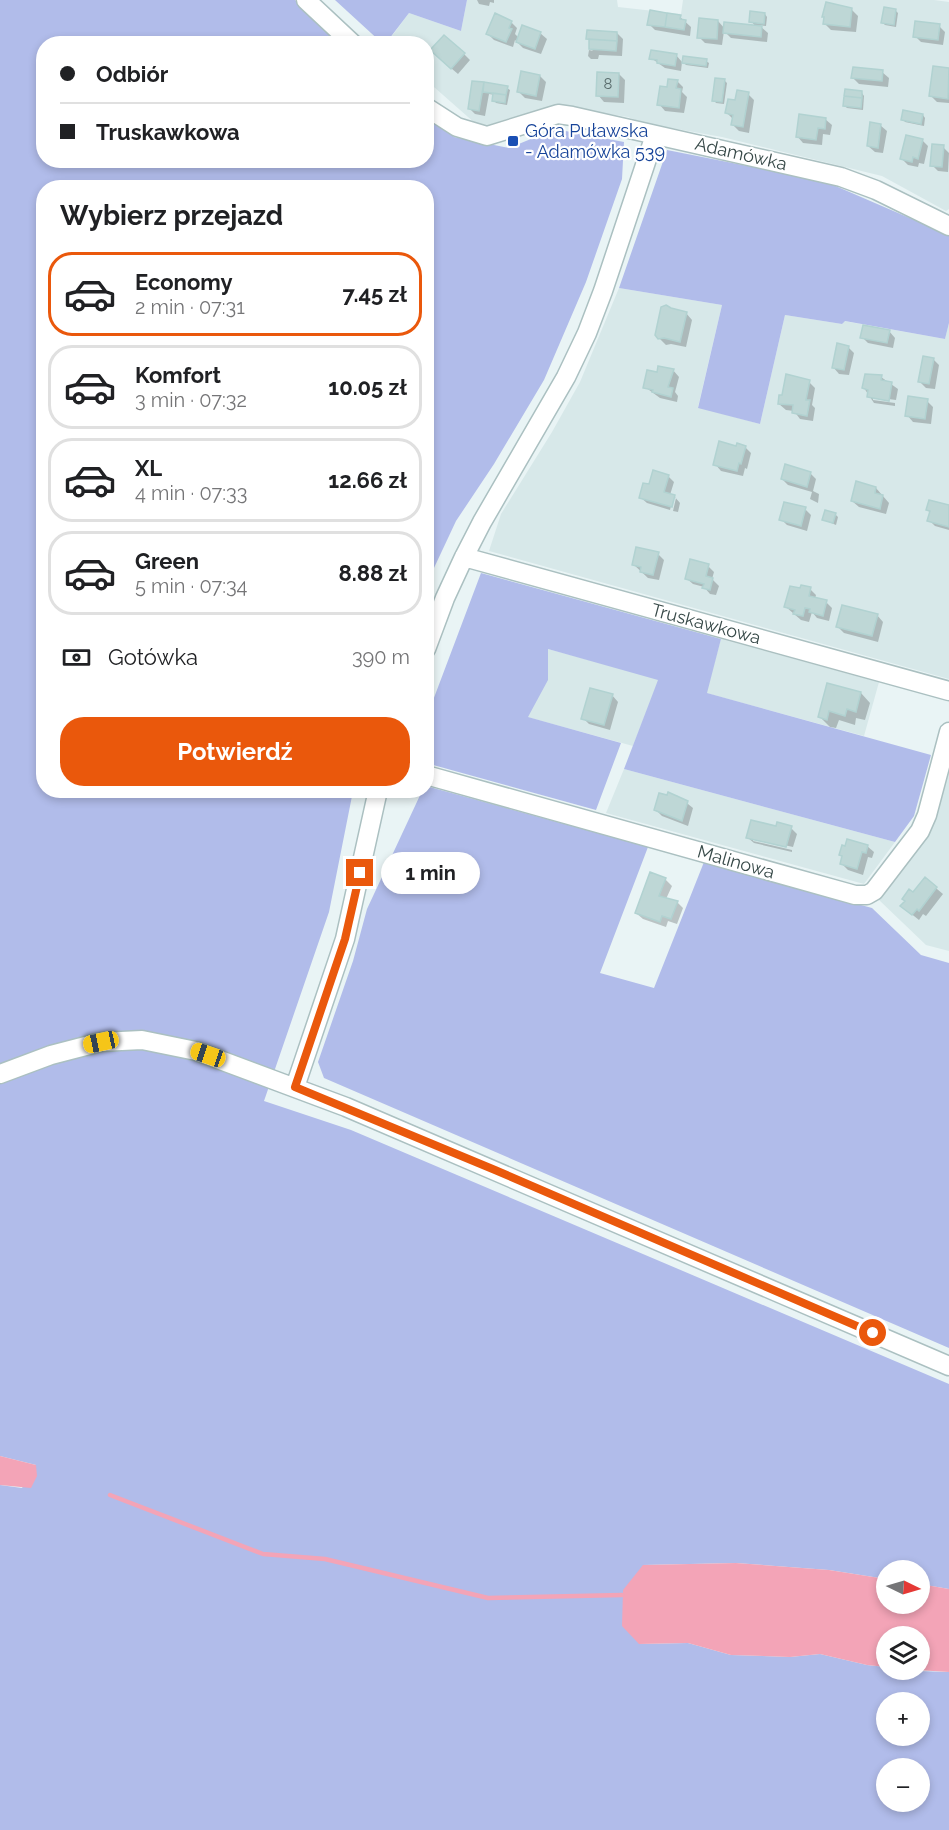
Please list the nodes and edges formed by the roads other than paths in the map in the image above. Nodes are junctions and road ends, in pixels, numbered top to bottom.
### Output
1 (306, 0) edge
2 (344, 36) edge
3 (434, 112) edge
4 (655, 135) junction
5 (949, 226) edge
6 (464, 557) junction
7 (434, 628) edge
8 (949, 691) edge
9 (949, 732) edge
10 (434, 778) edge
11 (376, 798) edge
12 (0, 1074) edge
13 (295, 1087) junction
14 (949, 1366) edge

1 - 2 street
3 - 4 street, Adamówka
4 - 5 street, Adamówka
4 - 6 street
6 - 7 street
6 - 8 street, Truskawkowa
9 - 10 street, Malinowa
11 - 13 street
12 - 13 street
13 - 14 street

